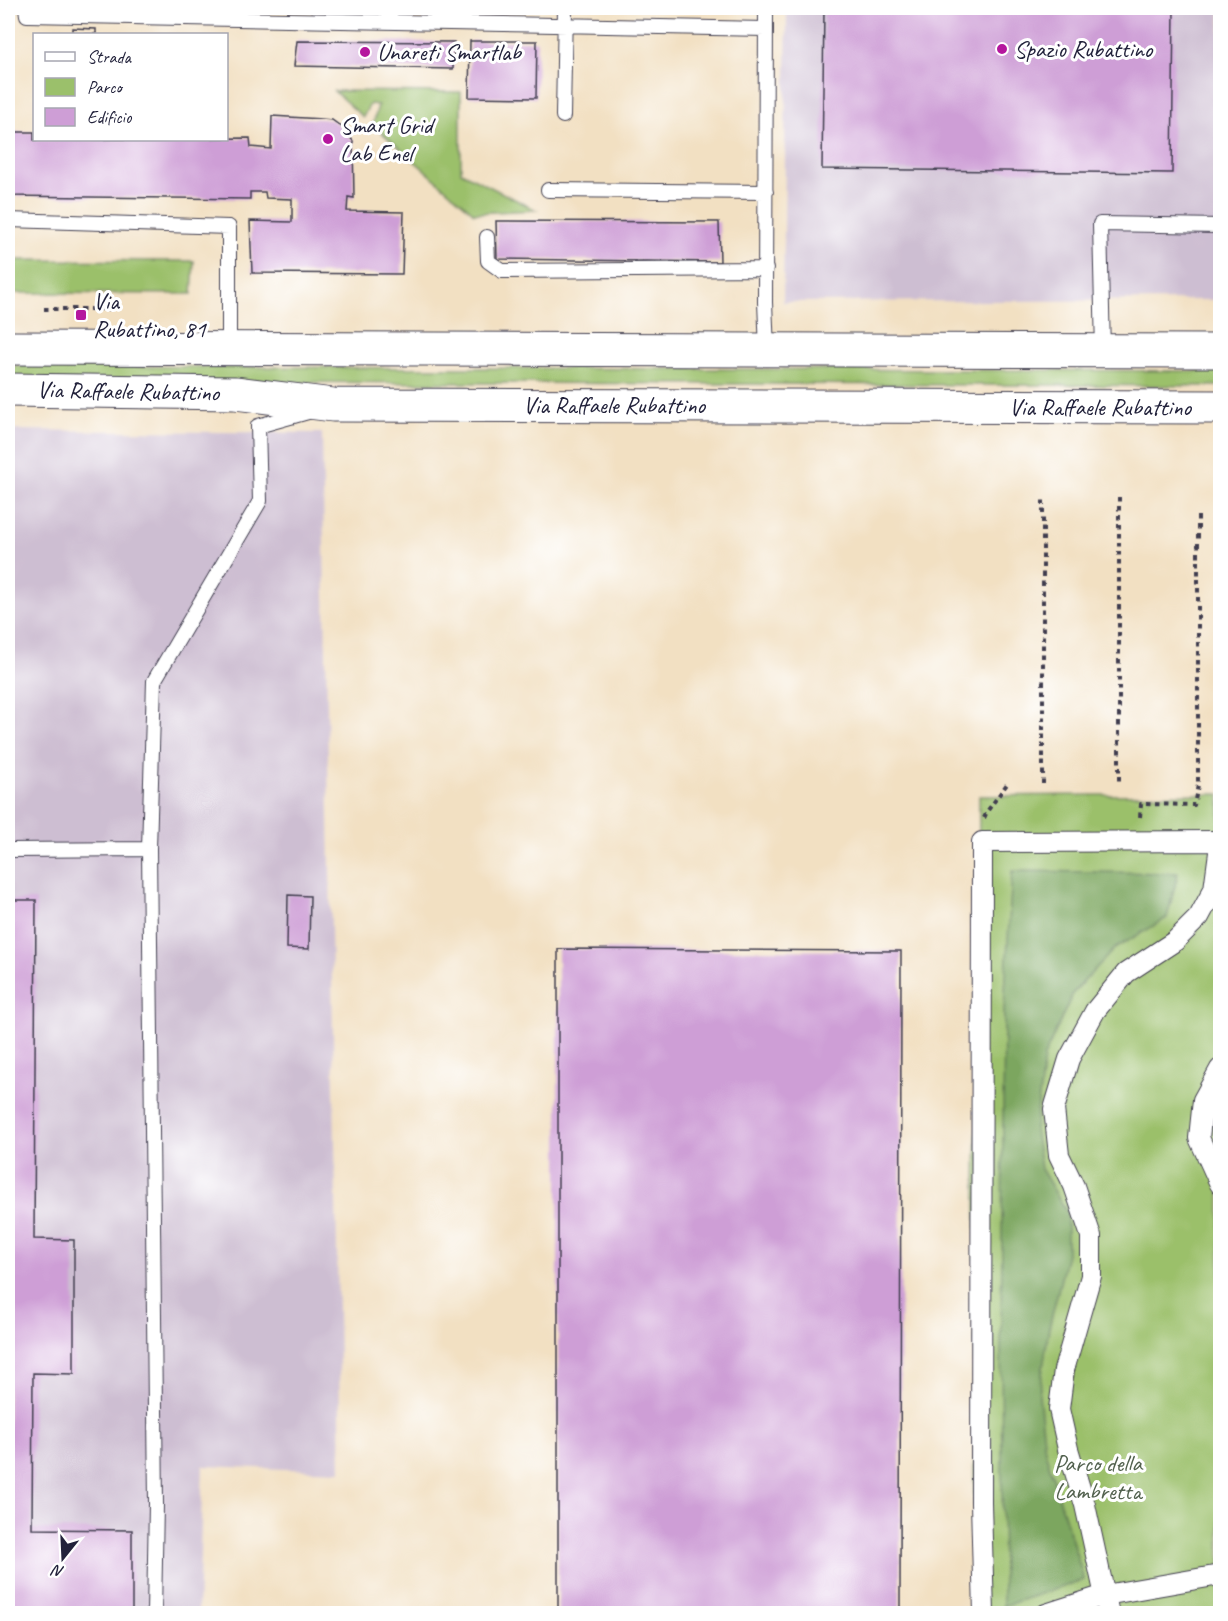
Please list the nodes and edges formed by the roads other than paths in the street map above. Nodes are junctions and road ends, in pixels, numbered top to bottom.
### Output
1 (26, 8) edge
2 (565, 8) edge
3 (766, 8) edge
4 (565, 26) junction
5 (766, 29) junction
6 (563, 116) dead end
7 (548, 190) dead end
8 (766, 192) junction
9 (8, 220) edge
10 (1221, 226) edge
11 (487, 237) dead end
12 (766, 269) junction
13 (8, 348) edge
14 (229, 349) junction
15 (767, 351) junction
16 (1103, 351) junction
17 (1221, 351) edge
18 (8, 390) edge
19 (333, 405) junction
20 (1221, 407) edge
21 (1221, 843) edge
22 (8, 849) edge
23 (149, 849) junction
24 (1221, 1069) edge
25 (1221, 1184) edge
26 (1221, 1575) edge
27 (1107, 1604) edge
28 (154, 1614) edge
29 (984, 1614) edge
30 (1046, 1614) edge

1 - 4 lane
2 - 4 lane
3 - 5 lane
4 - 5 lane
4 - 6 lane
5 - 8 lane
7 - 8 lane
8 - 12 lane
9 - 14 lane
10 - 16 lane
11 - 12 lane
12 - 15 lane
13 - 14 street, Via Raffaele Rubattino
14 - 15 street, Via Raffaele Rubattino
15 - 16 street, Via Raffaele Rubattino
16 - 17 street, Via Raffaele Rubattino
18 - 19 street, Via Raffaele Rubattino
19 - 20 street, Via Raffaele Rubattino
19 - 23 lane
21 - 27 street
21 - 29 street
22 - 23 lane
23 - 28 lane
24 - 25 street
26 - 27 street
27 - 30 street

